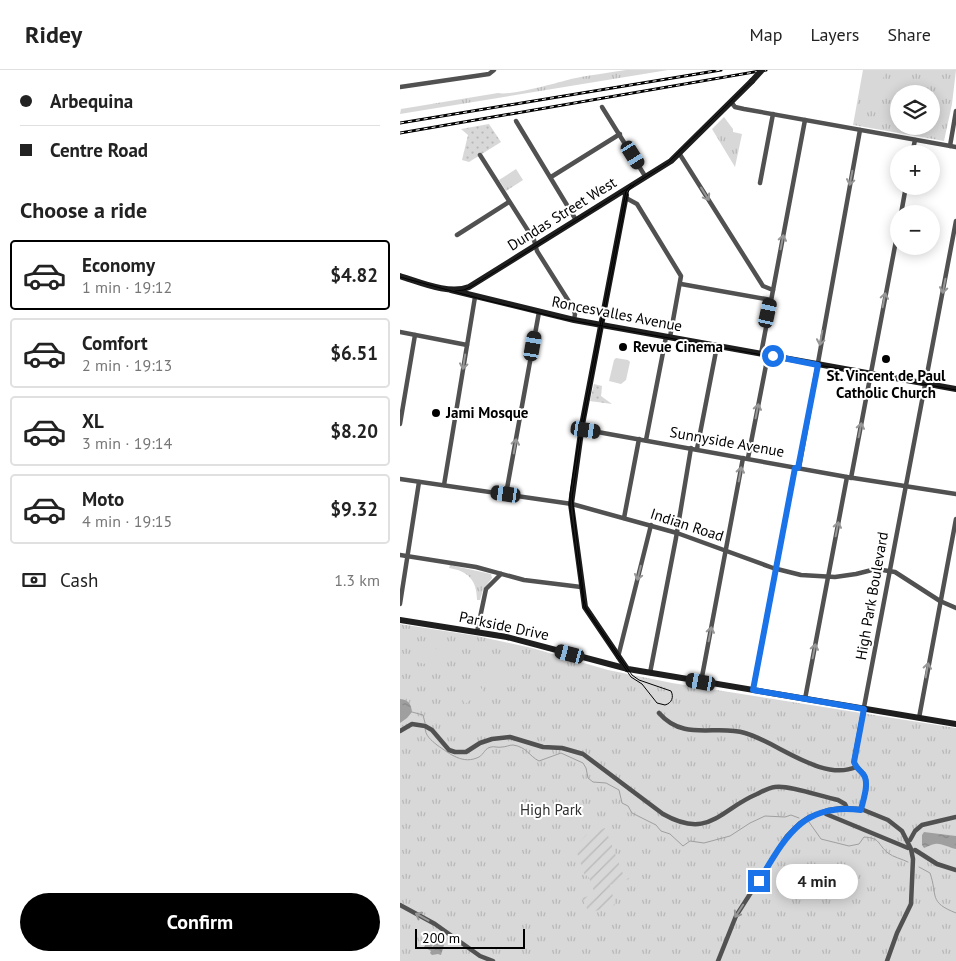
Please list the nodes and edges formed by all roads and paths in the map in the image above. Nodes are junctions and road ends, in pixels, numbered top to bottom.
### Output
1 (494, 70) edge
2 (762, 70) edge
3 (400, 87) edge
4 (731, 102) junction
5 (602, 107) dead end
6 (956, 111) edge
7 (773, 114) junction
8 (805, 120) junction
9 (516, 121) dead end
10 (860, 130) junction
11 (620, 134) junction
12 (915, 140) junction
13 (914, 145) edge
14 (950, 146) junction
15 (956, 147) edge
16 (679, 153) junction
17 (480, 155) dead end
18 (645, 176) junction
19 (551, 177) junction
20 (760, 183) dead end
21 (625, 194) junction
22 (509, 202) junction
23 (576, 220) junction
24 (956, 221) edge
25 (457, 235) dead end
26 (535, 246) junction
27 (893, 255) edge
28 (400, 276) edge
29 (681, 284) junction
30 (763, 286) junction
31 (451, 290) junction
32 (773, 290) junction
33 (476, 297) junction
34 (759, 298) junction
35 (771, 300) junction
36 (539, 312) junction
37 (574, 320) junction
38 (601, 325) junction
39 (400, 332) edge
40 (415, 335) junction
41 (668, 337) junction
42 (467, 345) junction
43 (717, 346) junction
44 (764, 355) junction
45 (818, 364) junction
46 (871, 374) junction
47 (925, 384) junction
48 (956, 390) edge
49 (400, 424) edge
50 (581, 429) junction
51 (639, 439) junction
52 (646, 440) junction
53 (691, 448) junction
54 (697, 449) junction
55 (745, 458) junction
56 (797, 468) junction
57 (849, 477) junction
58 (400, 479) edge
59 (419, 482) junction
60 (444, 485) junction
61 (906, 486) junction
62 (506, 494) junction
63 (956, 494) edge
64 (571, 504) junction
65 (624, 518) junction
66 (956, 519) edge
67 (651, 525) junction
68 (677, 533) junction
69 (953, 546) edge
70 (726, 550) junction
71 (400, 555) edge
72 (407, 556) junction
73 (776, 569) junction
74 (890, 571) junction
75 (501, 574) junction
76 (828, 577) junction
77 (582, 587) junction
78 (940, 601) junction
79 (400, 604) edge
80 (956, 608) edge
81 (400, 620) edge
82 (477, 632) junction
83 (618, 657) junction
84 (627, 669) junction
85 (650, 673) junction
86 (701, 682) junction
87 (753, 690) junction
88 (805, 699) junction
89 (864, 709) junction
90 (659, 713) dead end
91 (919, 718) junction
92 (956, 724) edge
93 (400, 731) edge
94 (856, 767) junction
95 (847, 808) junction
96 (861, 810) junction
97 (826, 814) dead end
98 (956, 817) edge
99 (909, 844) junction
100 (915, 850) dead end
101 (956, 870) edge
102 (400, 905) edge
103 (493, 961) edge
104 (718, 961) edge
105 (887, 961) edge

1 - 3 street
2 - 4 main road, Dundas Street West, bridge
4 - 7 street
4 - 16 main road, Dundas Street West
5 - 11 street
6 - 14 street
7 - 8 street
7 - 20 street
8 - 10 street
32 -> 8 street
9 - 19 street
10 - 12 street
10 -> 45 street
11 - 18 street
11 - 19 street
12 - 13 street
12 - 14 street
14 - 15 street
16 - 18 main road, Dundas Street West
16 -> 30 street
17 - 22 street
18 - 21 main road, Dundas Street West
19 - 23 street
21 - 23 main road, Dundas Street West
21 - 29 street
21 - 38 main road
22 - 25 street
22 - 26 street
23 - 26 main road, Dundas Street West
24 -> 47 street, High Park Boulevard
26 - 31 main road, Dundas Street West
26 - 37 street
46 -> 27 street
28 - 31 main road
29 - 34 street
29 - 41 street
30 - 32 street
30 - 34 street
31 - 33 main road, Roncesvalles Avenue
32 - 35 street
33 - 36 main road, Roncesvalles Avenue
33 - 42 street
34 - 35 street
35 - 44 street
36 - 37 main road, Roncesvalles Avenue
62 -> 36 street
37 - 38 main road, Roncesvalles Avenue
38 - 41 main road, Roncesvalles Avenue
38 - 50 main road
39 - 40 street
40 - 42 street
40 - 49 street
41 - 43 main road, Roncesvalles Avenue
41 - 52 street
42 -> 60 street
43 - 44 main road, Roncesvalles Avenue
43 - 54 street
44 - 45 main road, Roncesvalles Avenue
55 -> 44 street
45 - 46 main road, Roncesvalles Avenue
45 - 56 street
46 - 47 main road, Roncesvalles Avenue
57 -> 46 street
47 - 48 main road, Roncesvalles Avenue
47 - 61 street, High Park Boulevard
50 - 51 street, Sunnyside Avenue
50 - 64 main road
51 - 52 street, Sunnyside Avenue
51 - 65 street
52 - 53 street, Sunnyside Avenue
53 - 54 street, Sunnyside Avenue
53 - 68 street
54 - 55 street, Sunnyside Avenue
55 - 56 street, Sunnyside Avenue
70 -> 55 street
56 - 57 street, Sunnyside Avenue
56 - 73 street
57 - 61 street, Sunnyside Avenue
76 -> 57 street
58 - 59 street, Indian Road
59 - 60 street, Indian Road
59 - 72 street
60 - 62 street, Indian Road
61 - 63 street, Sunnyside Avenue
61 - 74 street, High Park Boulevard
62 - 64 street, Indian Road
64 - 65 street, Indian Road
64 - 77 main road
65 - 67 street, Indian Road
66 - 69 street
67 - 68 street, Indian Road
67 -> 83 street
68 - 70 street, Indian Road
68 - 85 street
69 - 78 street
70 - 73 street, Indian Road
86 -> 70 street
71 - 72 street
72 - 75 street
72 - 79 street
73 - 76 street, Indian Road
73 - 87 street
74 - 76 street, Indian Road
74 - 78 street, Indian Road
74 - 89 street, High Park Boulevard
75 - 77 street
75 - 82 street
88 -> 76 street
77 - 83 main road
78 - 80 street, Indian Road
91 -> 78 street
81 - 82 main road, Parkside Drive
82 - 84 main road, Parkside Drive
83 - 84 main road
84 - 85 main road, Parkside Drive
85 - 86 main road, Parkside Drive
86 - 87 main road, Parkside Drive
87 - 88 main road, Parkside Drive
88 - 89 main road, Parkside Drive
89 - 91 main road, Parkside Drive
89 - 94 street, High Park Boulevard
90 - 94 street
91 - 92 main road, Parkside Drive
93 - 95 street
94 - 96 street, High Park Boulevard
95 - 96 street
95 -> 104 street
96 - 99 street
97 - 99 street
98 - 99 street
99 - 105 street
100 - 101 street
103 -> 102 street

